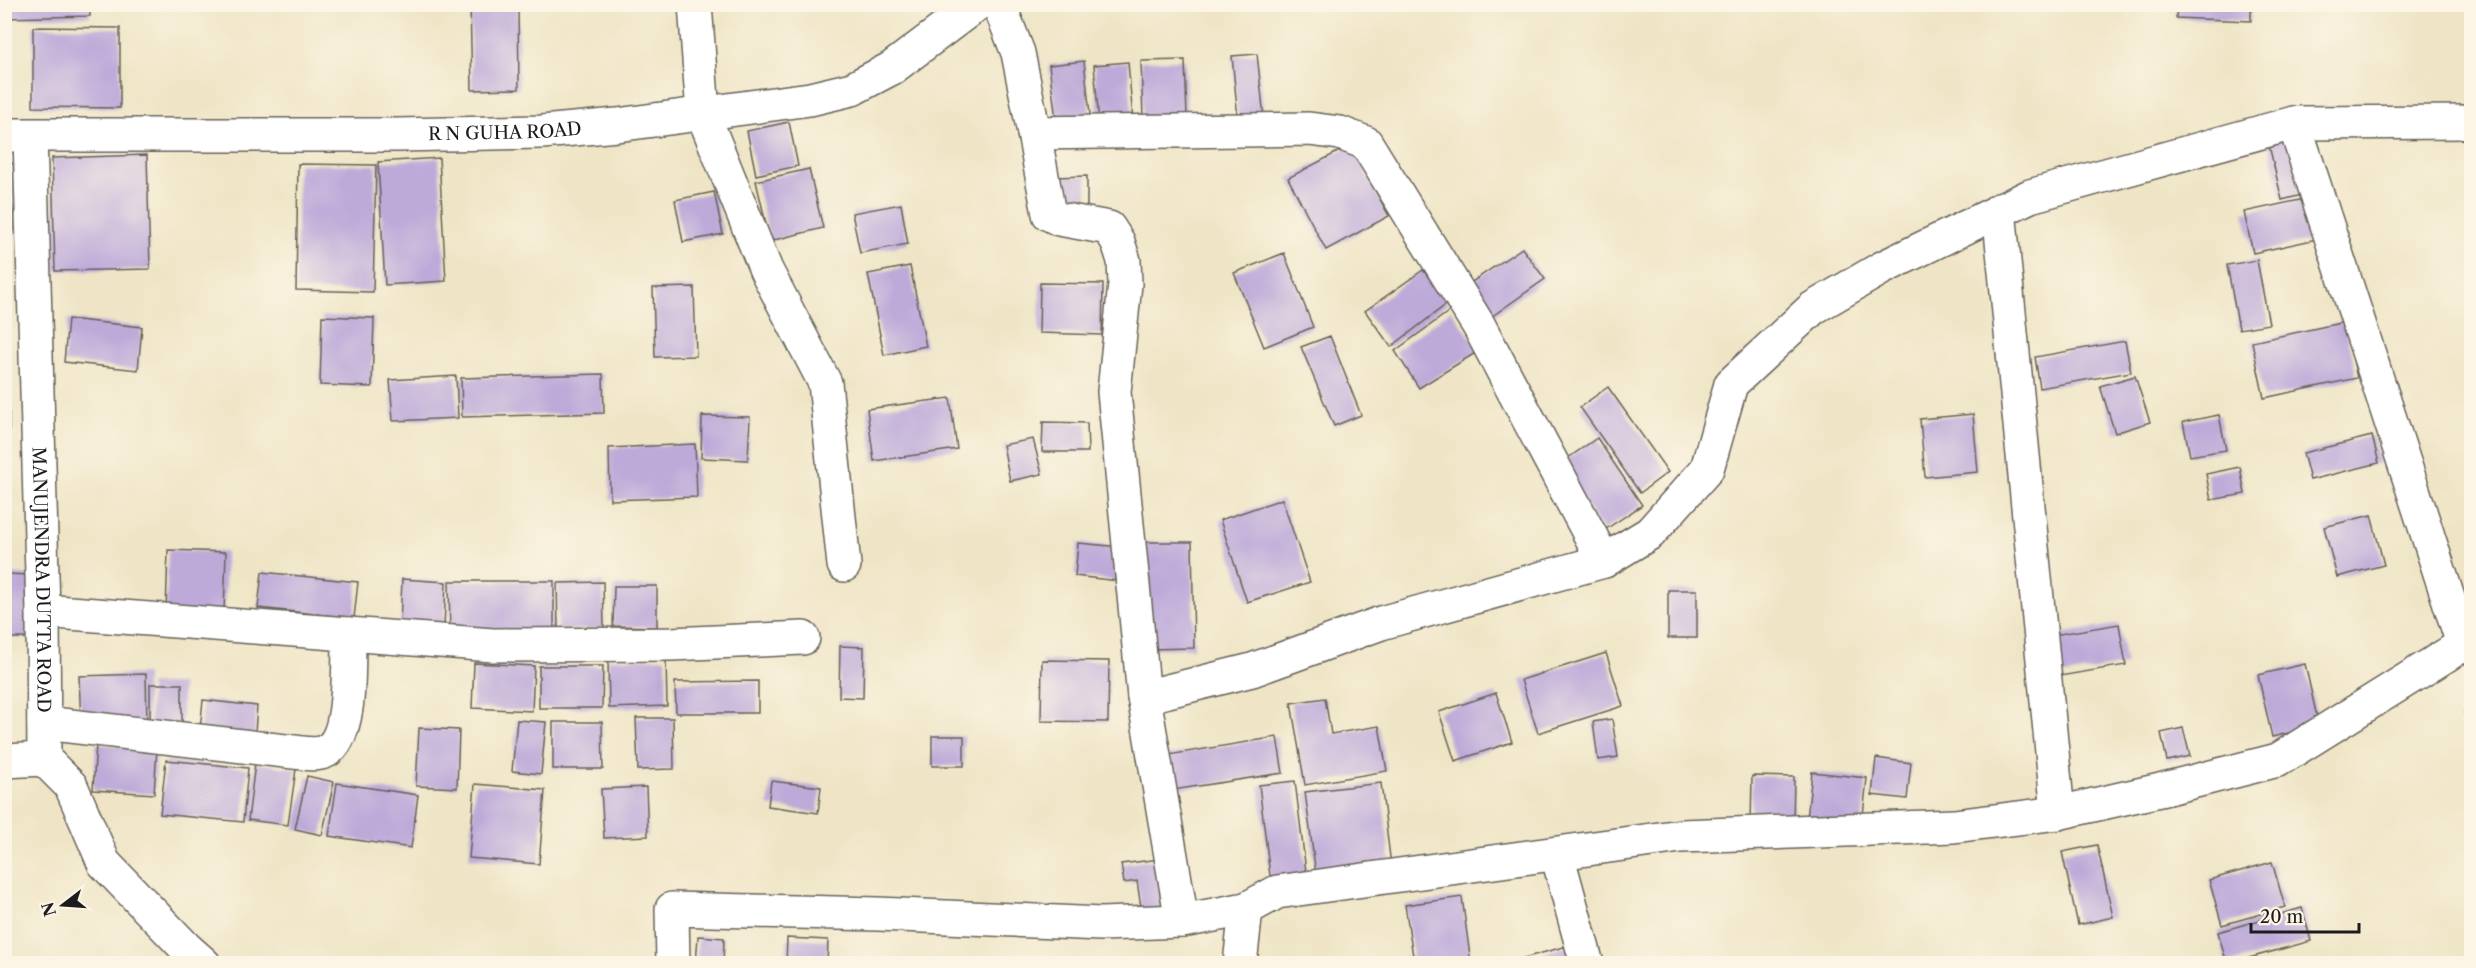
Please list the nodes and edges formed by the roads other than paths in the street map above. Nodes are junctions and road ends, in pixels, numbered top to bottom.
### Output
1 (695, 4) edge
2 (977, 4) edge
3 (999, 4) edge
4 (703, 114) junction
5 (2472, 122) edge
6 (2294, 123) junction
7 (1034, 133) junction
8 (17, 136) edge
9 (2000, 210) junction
10 (1604, 561) junction
11 (844, 565) dead end
12 (43, 611) junction
13 (349, 634) junction
14 (803, 638) dead end
15 (2467, 642) edge
16 (1144, 697) junction
17 (44, 723) junction
18 (45, 759) junction
19 (5, 766) edge
20 (2058, 813) junction
21 (1557, 854) junction
22 (1246, 909) junction
23 (1182, 921) junction
24 (204, 963) edge
25 (673, 963) edge
26 (1240, 963) edge
27 (1587, 963) edge

1 - 4 street
2 - 4 street, R N GUHA ROAD
3 - 7 street
4 - 8 street, R N GUHA ROAD
4 - 11 street
5 - 6 street
6 - 9 street
6 - 15 street
7 - 10 street
7 - 16 street
8 - 12 street, MANUJENDRA DUTTA ROAD
9 - 10 street
9 - 20 street
10 - 16 street
12 - 13 street
12 - 17 street, MANUJENDRA DUTTA ROAD
13 - 14 street
13 - 17 street
15 - 20 street
16 - 23 street
17 - 18 street, MANUJENDRA DUTTA ROAD
18 - 19 street
18 - 24 street
20 - 21 street
21 - 22 street
21 - 27 street
22 - 23 street
22 - 26 street
23 - 25 street

